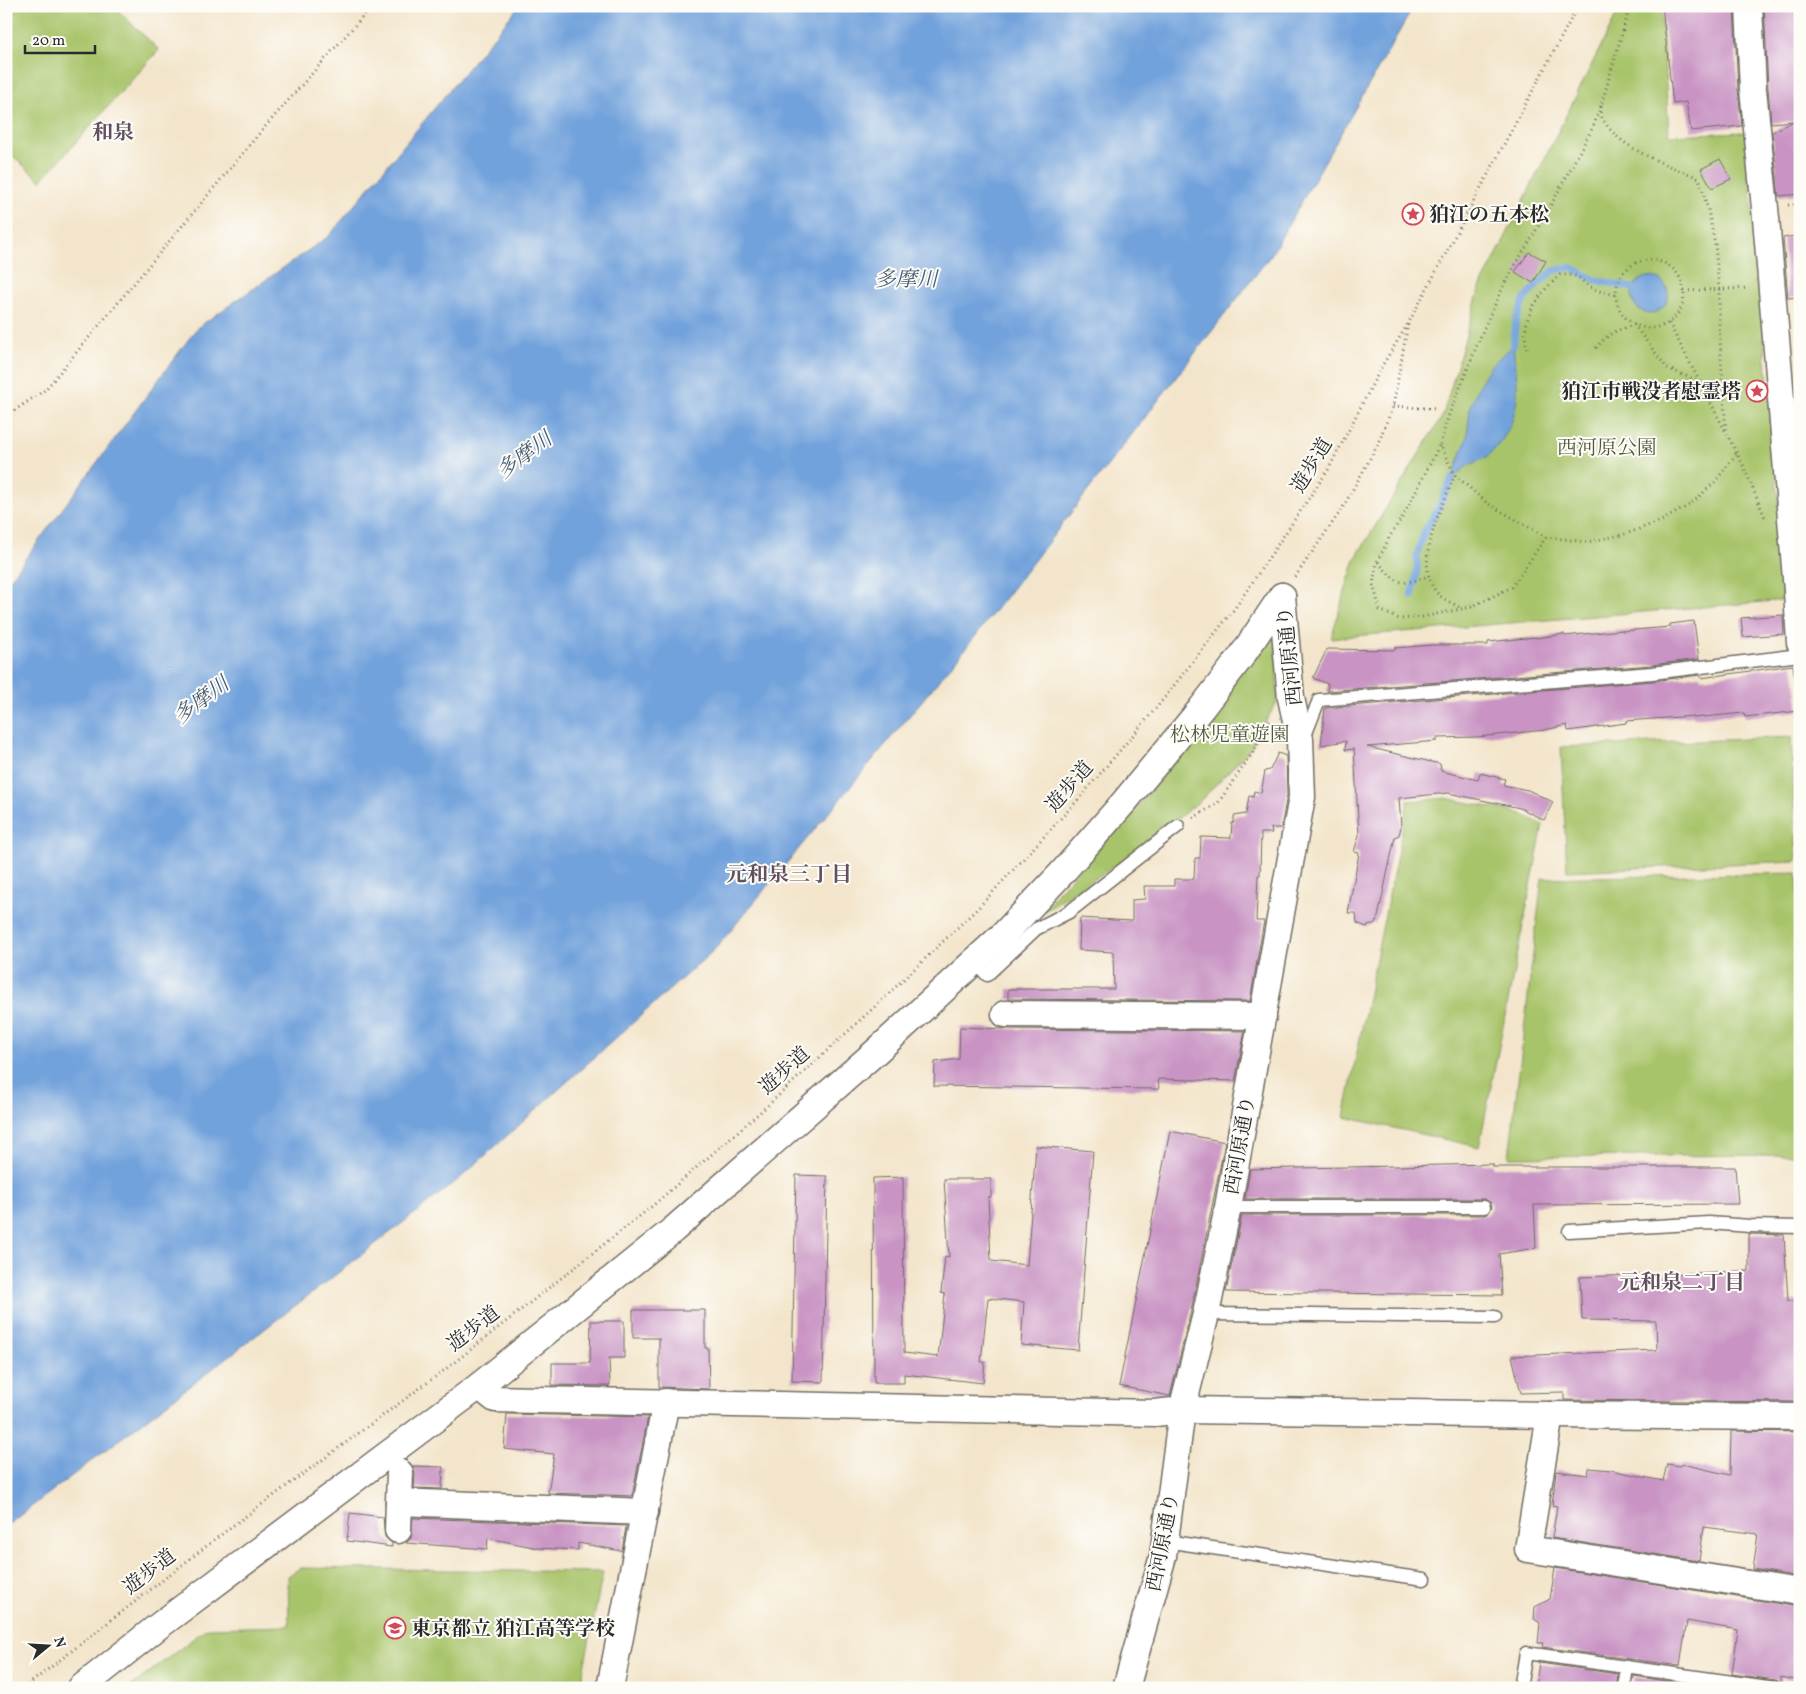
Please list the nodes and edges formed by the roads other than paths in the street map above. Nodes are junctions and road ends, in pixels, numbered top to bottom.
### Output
1 (1749, 6) edge
2 (1800, 643) edge
3 (1800, 655) edge
4 (1300, 740) junction
5 (1178, 826) road end
6 (974, 961) junction
7 (1005, 1014) dead end
8 (1263, 1016) junction
9 (1228, 1207) junction
10 (1484, 1207) dead end
11 (1800, 1227) edge
12 (1569, 1231) dead end
13 (1206, 1314) junction
14 (1495, 1317) dead end
15 (479, 1386) junction
16 (666, 1402) junction
17 (1182, 1410) junction
18 (1550, 1415) junction
19 (1800, 1416) edge
20 (400, 1473) dead end
21 (399, 1502) junction
22 (645, 1512) junction
23 (398, 1530) dead end
24 (1165, 1541) junction
25 (1424, 1579) dead end
26 (1800, 1592) edge
27 (1627, 1667) junction
28 (81, 1688) edge
29 (610, 1688) edge
30 (1126, 1688) edge
31 (1520, 1688) edge
32 (1624, 1688) edge
33 (1775, 1688) edge

1 - 2 street
3 - 4 lane
4 - 6 street, 西河原通り
4 - 8 street, 西河原通り
5 - 6 lane
6 - 15 street
7 - 8 street
8 - 9 street, 西河原通り
9 - 10 lane
9 - 13 street, 西河原通り
11 - 12 lane
13 - 14 lane
13 - 17 street, 西河原通り
15 - 16 street
15 - 28 street
16 - 17 street
16 - 22 street
17 - 18 street
17 - 24 street, 西河原通り
18 - 19 street
18 - 26 street
20 - 21 street
21 - 22 street
21 - 23 street
22 - 29 street
24 - 25 lane
24 - 30 street, 西河原通り
27 - 31 lane
27 - 32 lane
27 - 33 lane

